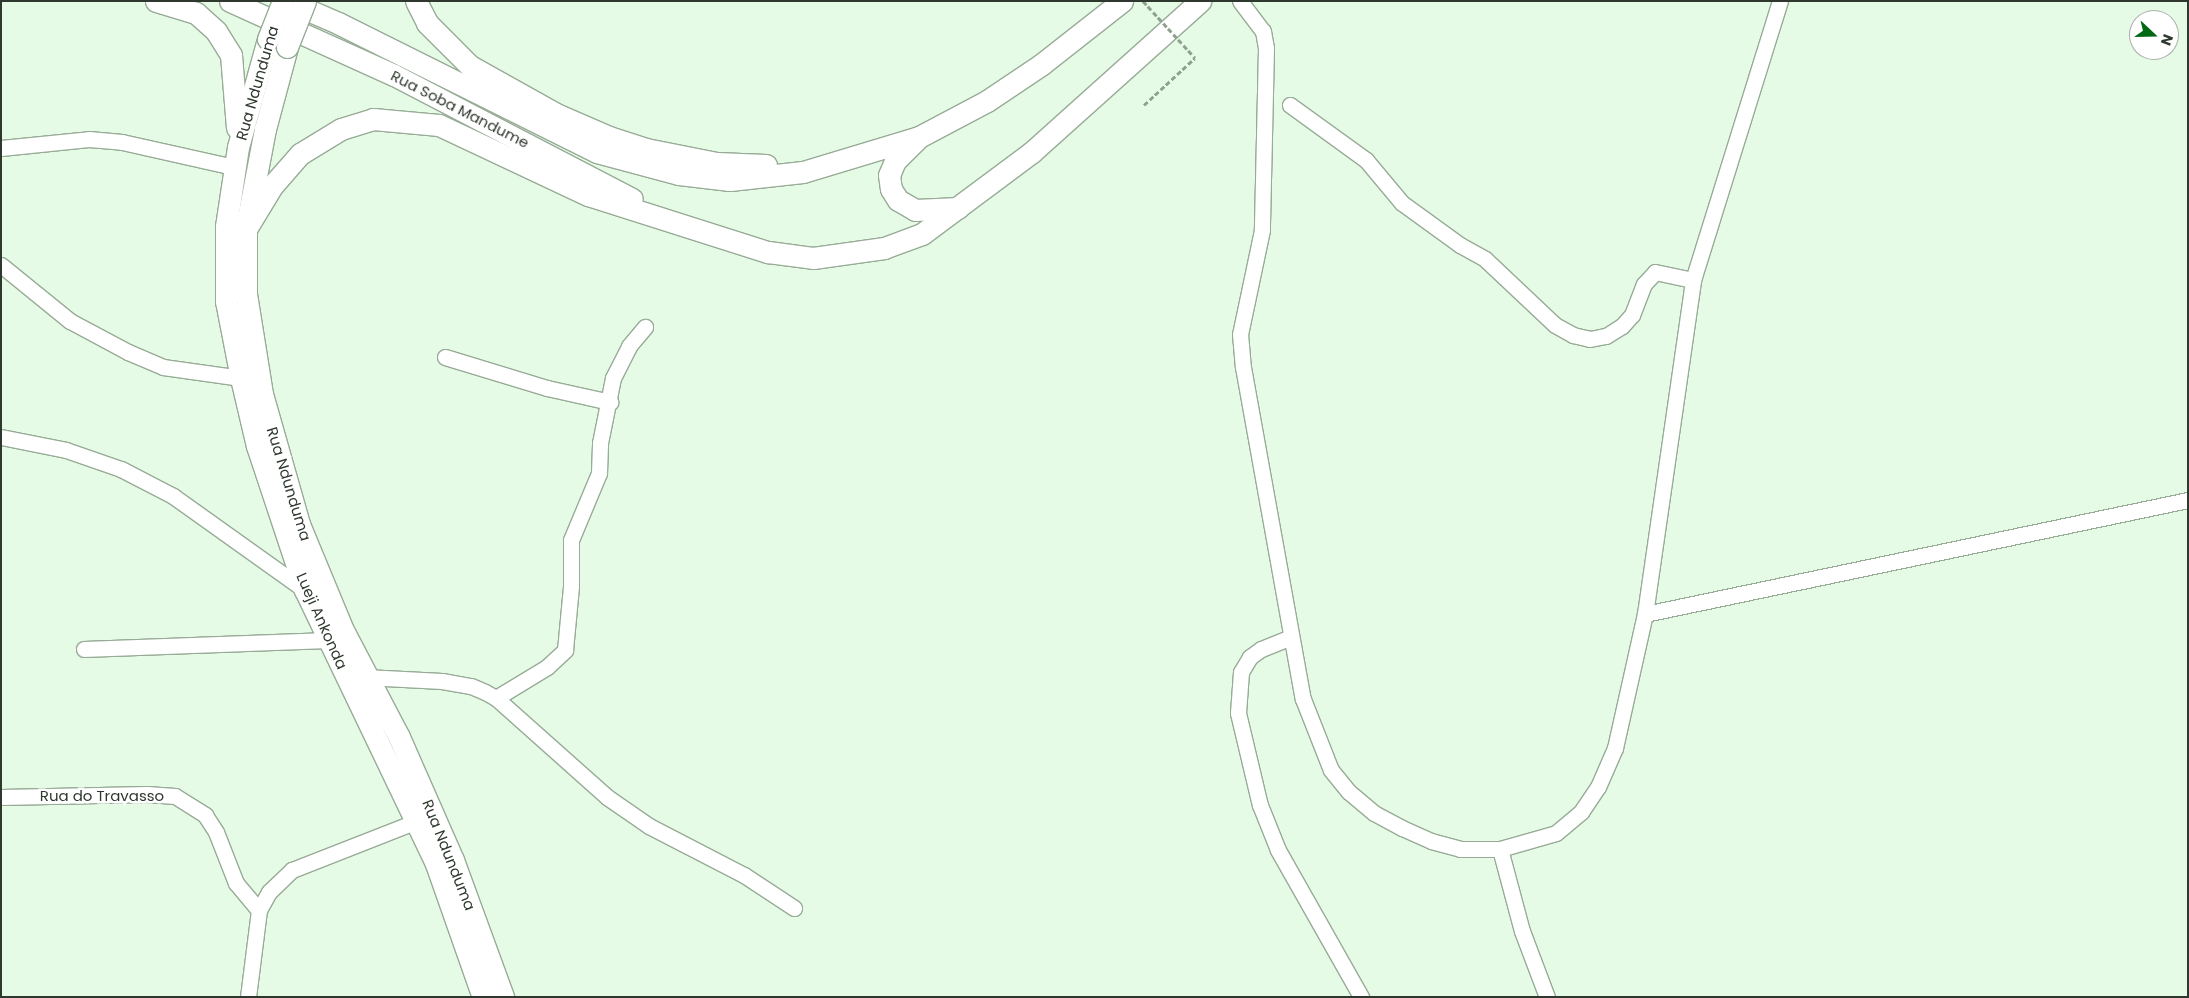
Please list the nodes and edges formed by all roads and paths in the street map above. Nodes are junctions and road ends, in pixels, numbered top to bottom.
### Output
1 (156, 1) edge
2 (230, 1) edge
3 (283, 1) edge
4 (287, 1) edge
5 (305, 1) edge
6 (416, 1) edge
7 (1122, 1) edge
8 (1143, 1) edge
9 (1200, 1) edge
10 (1240, 1) edge
11 (1780, 1) edge
12 (277, 43) junction
13 (1144, 105) dead end
14 (1290, 105) dead end
15 (919, 137) junction
16 (888, 147) junction
17 (1, 148) edge
18 (236, 157) junction
19 (959, 208) junction
20 (686, 227) junction
21 (236, 228) junction
22 (1, 265) edge
23 (1694, 280) junction
24 (645, 327) dead end
25 (445, 357) dead end
26 (241, 378) junction
27 (610, 402) junction
28 (1, 437) edge
29 (2188, 500) edge
30 (305, 590) junction
31 (1645, 614) junction
32 (1291, 637) junction
33 (328, 640) junction
34 (84, 650) dead end
35 (365, 677) junction
36 (496, 698) junction
37 (1, 797) edge
38 (417, 822) junction
39 (1500, 849) junction
40 (794, 908) dead end
41 (259, 910) junction
42 (248, 997) edge
43 (483, 997) edge
44 (503, 997) edge
45 (1361, 997) edge
46 (1547, 997) edge

1 - 18 main road
2 - 20 main road, Rua Soba Mandume
3 - 12 main road, Rua Ndunduma, bridge
4 - 16 main road
5 - 12 main road, Rua Ndunduma, bridge
6 - 16 main road
7 - 15 main road
8 - 13 path, bridge
9 - 19 main road
10 - 32 street
11 - 23 street
12 - 18 main road, Rua Ndunduma
12 - 21 main road, Rua Ndunduma
14 - 23 street
15 - 16 main road
15 - 19 main road
17 - 18 street
18 - 21 main road, Rua Ndunduma
19 - 20 main road
20 - 21 main road
21 - 26 main road, Lueji Ankonda
21 - 35 main road, Rua Ndunduma
22 - 26 street
23 - 31 street
24 - 27 street
25 - 27 street
26 - 30 main road, Lueji Ankonda
27 - 36 street
28 - 30 street
29 - 31 street
30 - 33 main road, Lueji Ankonda
31 - 39 street
32 - 39 street
32 - 45 street
33 - 34 street
33 - 38 main road, Lueji Ankonda
35 - 36 street
35 - 44 main road, Rua Ndunduma
36 - 40 street
37 - 41 street, Rua do Travasso
38 - 41 street
38 - 43 main road, Lueji Ankonda
39 - 46 street
41 - 42 street

